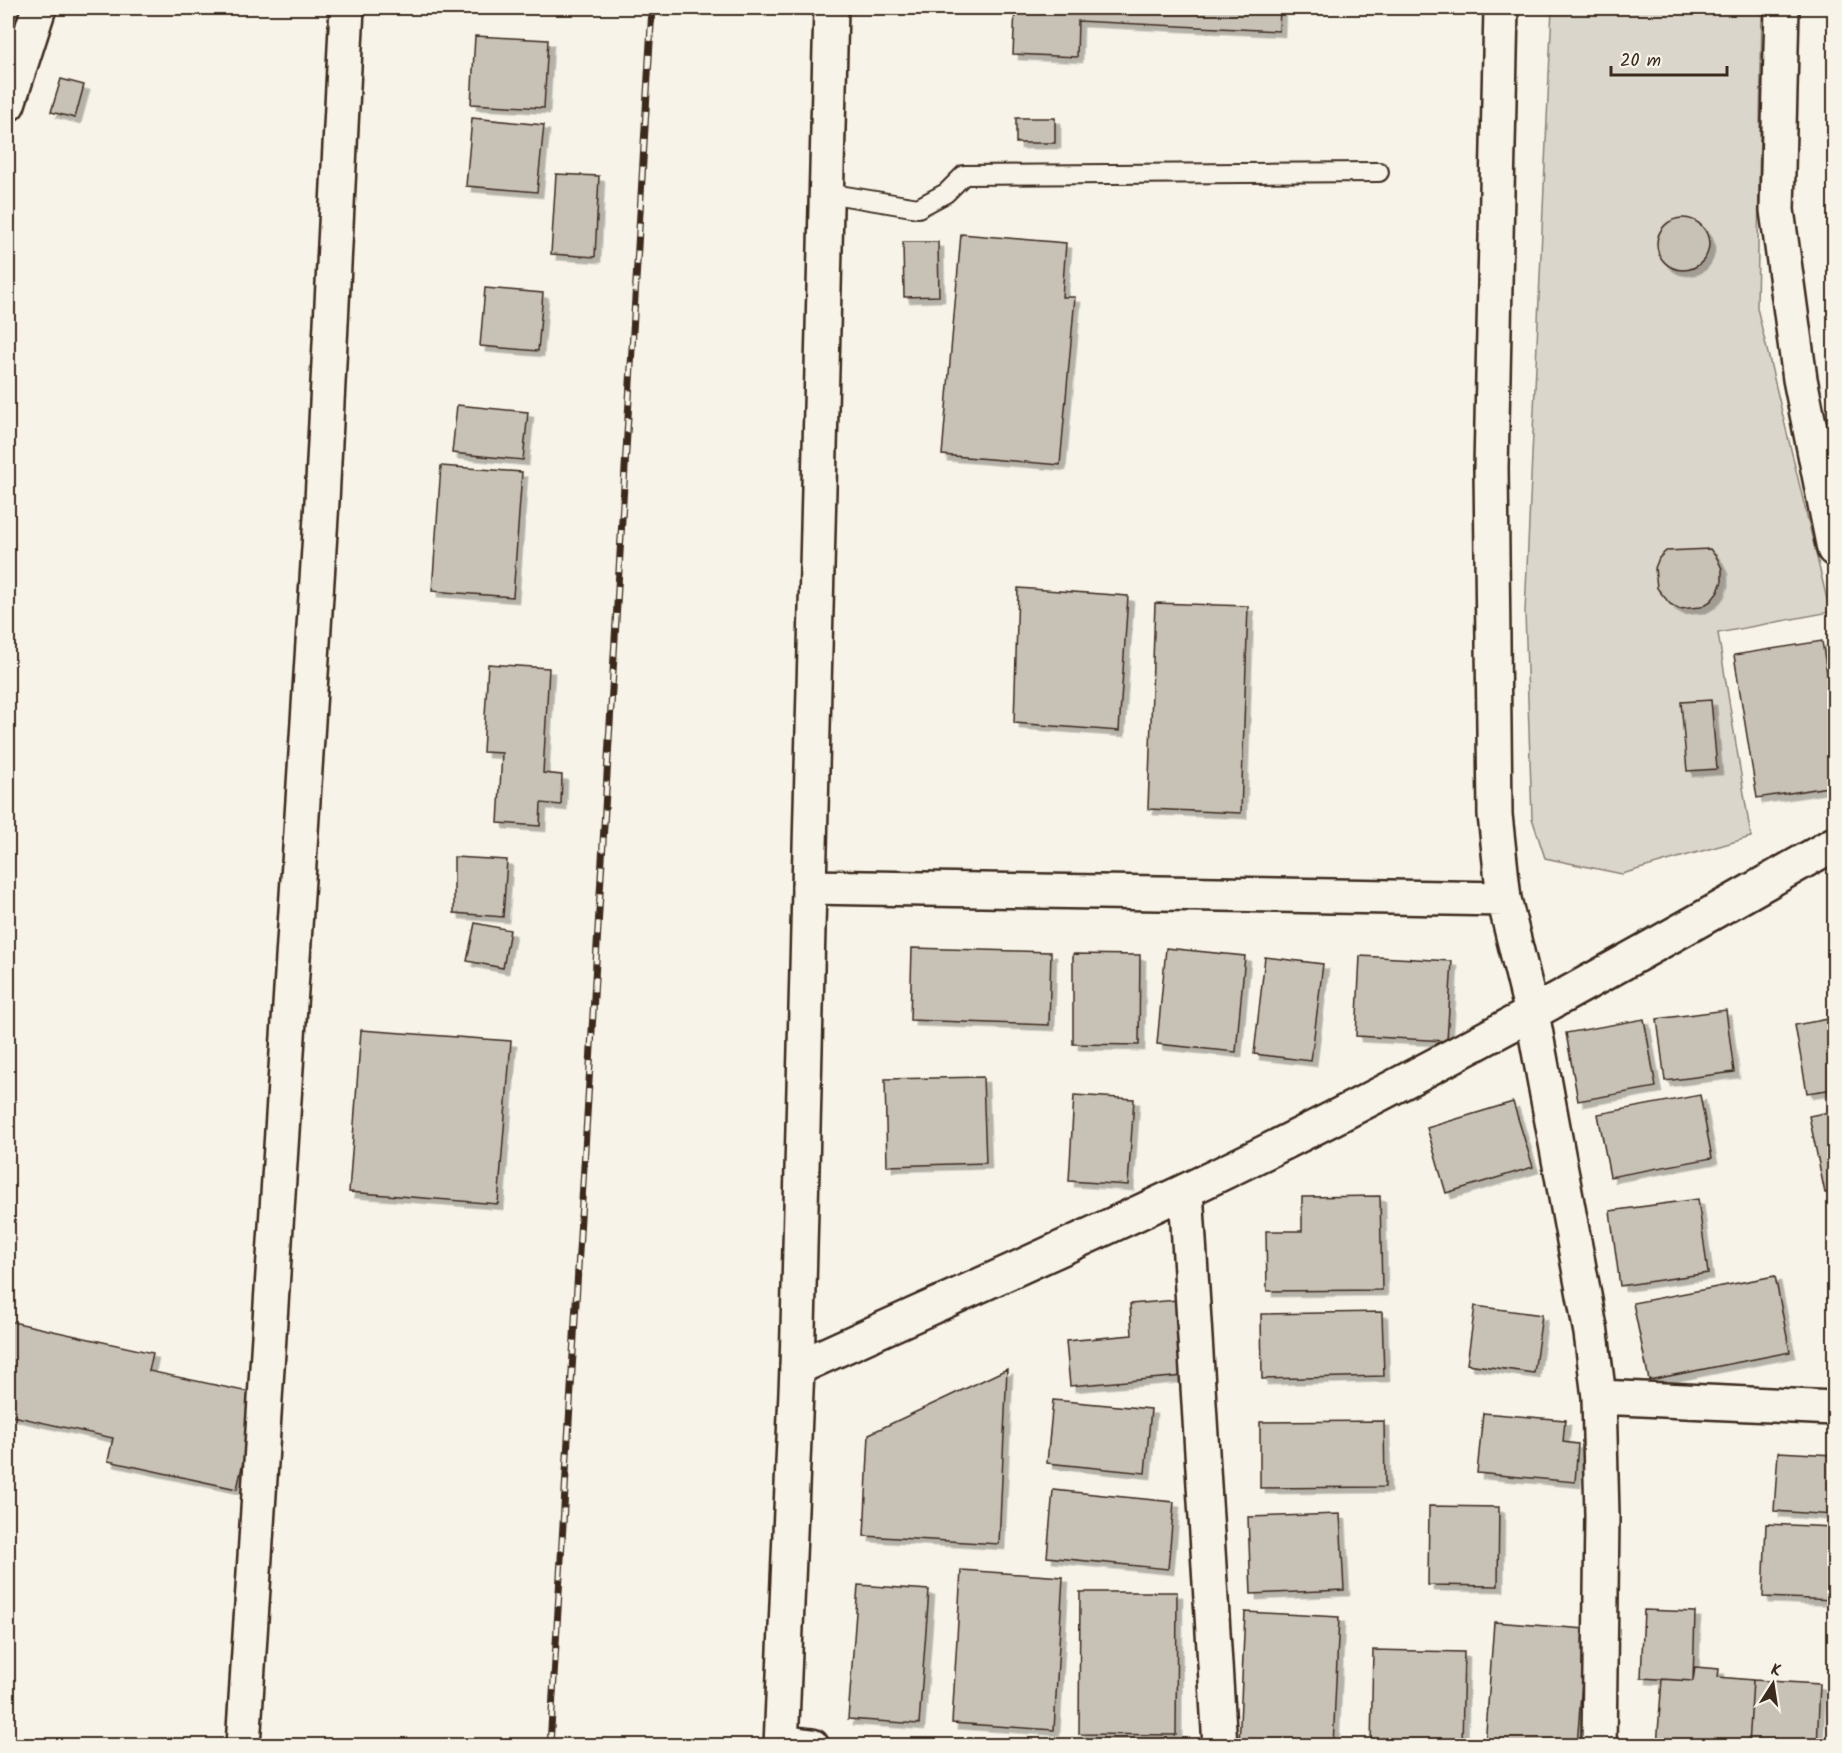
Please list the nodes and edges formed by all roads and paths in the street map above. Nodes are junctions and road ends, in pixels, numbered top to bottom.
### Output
1 (39, 8) edge
2 (347, 8) edge
3 (831, 8) edge
4 (1501, 8) edge
5 (1782, 8) edge
6 (8, 104) edge
7 (1379, 172) dead end
8 (827, 193) junction
9 (1834, 549) edge
10 (1834, 844) edge
11 (809, 887) junction
12 (1504, 899) junction
13 (1532, 1013) junction
14 (1186, 1191) junction
15 (796, 1368) junction
16 (1599, 1397) junction
17 (1834, 1408) edge
18 (791, 1744) edge
19 (243, 1746) edge
20 (1220, 1746) edge
21 (1599, 1746) edge

1 - 6 street
2 - 19 street
3 - 8 street
4 - 12 street
5 - 9 street
7 - 8 lane
8 - 11 street
10 - 13 street
11 - 12 street
11 - 15 street
12 - 13 street
13 - 14 street
13 - 16 street
14 - 15 street
14 - 20 street
15 - 18 street
16 - 17 street
16 - 21 street

